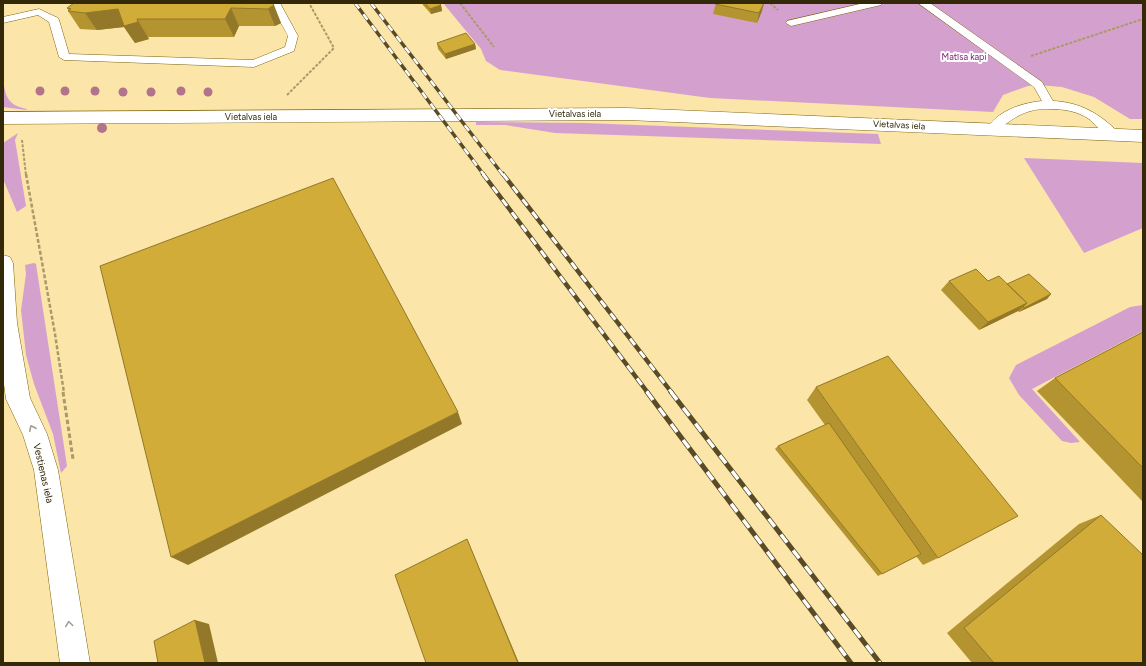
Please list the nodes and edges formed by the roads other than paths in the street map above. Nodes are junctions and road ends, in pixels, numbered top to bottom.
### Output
1 (275, 3) edge
2 (877, 3) edge
3 (923, 3) edge
4 (3, 20) edge
5 (791, 23) dead end
6 (1050, 105) junction
7 (4, 121) edge
8 (992, 130) junction
9 (1114, 135) junction
10 (1143, 136) edge
11 (3, 263) edge
12 (75, 663) edge

1 - 4 lane
2 - 5 lane
3 - 6 lane
6 - 8 lane
6 - 9 lane
7 - 8 street, Vietalvas iela
8 - 9 street, Vietalvas iela
9 - 10 street, Vietalvas iela
12 -> 11 street, Vestienas iela

